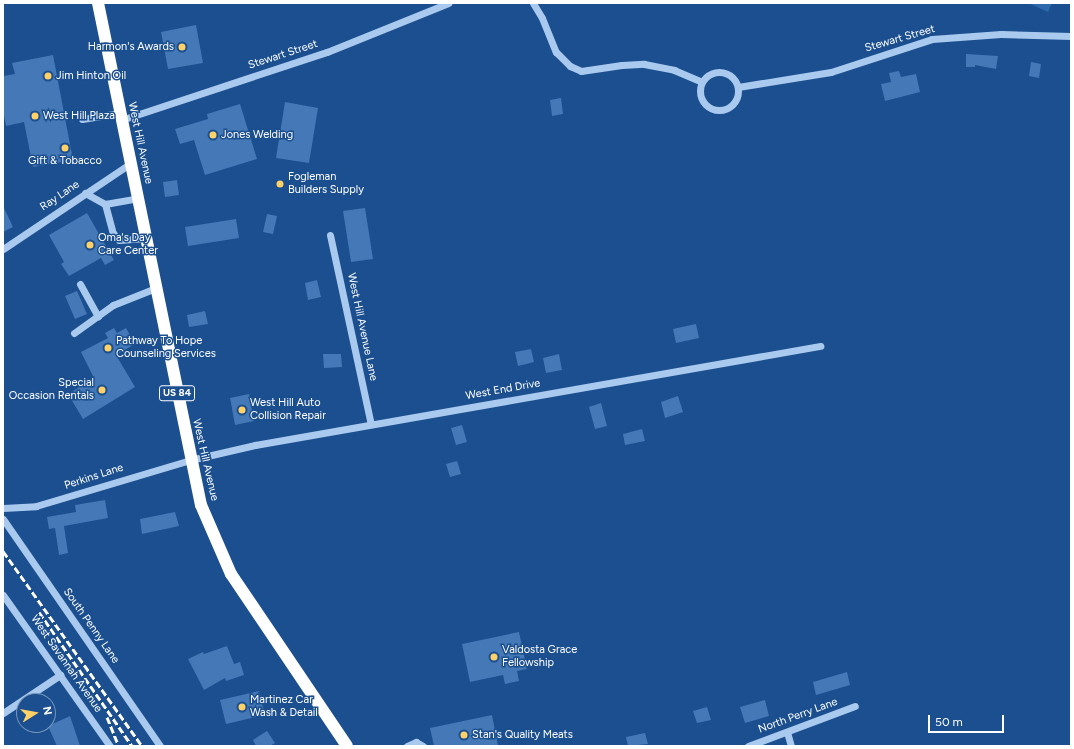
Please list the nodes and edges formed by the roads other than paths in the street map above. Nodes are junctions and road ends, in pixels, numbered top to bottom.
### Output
1 (98, 3) edge
2 (448, 3) edge
3 (532, 3) edge
4 (1071, 36) edge
5 (702, 82) junction
6 (738, 87) junction
7 (121, 116) junction
8 (82, 119) dead end
9 (130, 163) junction
10 (85, 193) junction
11 (138, 198) junction
12 (105, 204) junction
13 (330, 235) dead end
14 (146, 238) junction
15 (3, 249) edge
16 (80, 284) dead end
17 (156, 288) junction
18 (98, 316) junction
19 (74, 333) dead end
20 (820, 346) dead end
21 (371, 424) junction
22 (190, 460) junction
23 (3, 508) edge
24 (3, 519) edge
25 (3, 596) edge
26 (60, 675) junction
27 (855, 706) dead end
28 (3, 713) edge
29 (787, 732) junction
30 (110, 746) edge
31 (160, 746) edge
32 (347, 746) edge
33 (407, 746) edge
34 (423, 746) edge
35 (748, 746) edge
36 (791, 746) edge

1 - 7 highway, West Hill Avenue / US 84
2 - 7 street, Stewart Street
3 - 5 street
4 - 6 street, Stewart Street
5 - 6 street
5 - 6 street
7 - 8 street, Stewart Street
7 - 9 highway, West Hill Avenue / US 84
9 - 10 street, Ray Lane
9 - 11 highway, West Hill Avenue / US 84
10 - 12 street
10 - 15 street, Ray Lane
11 - 12 street
11 - 14 highway, West Hill Avenue / US 84
12 - 14 street
13 - 21 street, West Hill Avenue Lane
14 - 17 highway, West Hill Avenue / US 84
16 - 18 street
17 - 18 street
17 - 22 highway, West Hill Avenue / US 84
18 - 19 street
20 - 21 street, West End Drive
21 - 22 street, West End Drive
22 - 23 street, Perkins Lane
22 - 32 highway, West Hill Avenue / US 84
24 - 31 street, South Penny Lane
25 - 26 street, West Savannah Avenue
26 - 28 street
26 - 30 street, West Savannah Avenue
27 - 29 street, North Perry Lane
29 - 35 street, North Perry Lane
29 - 36 street
33 - 34 street

